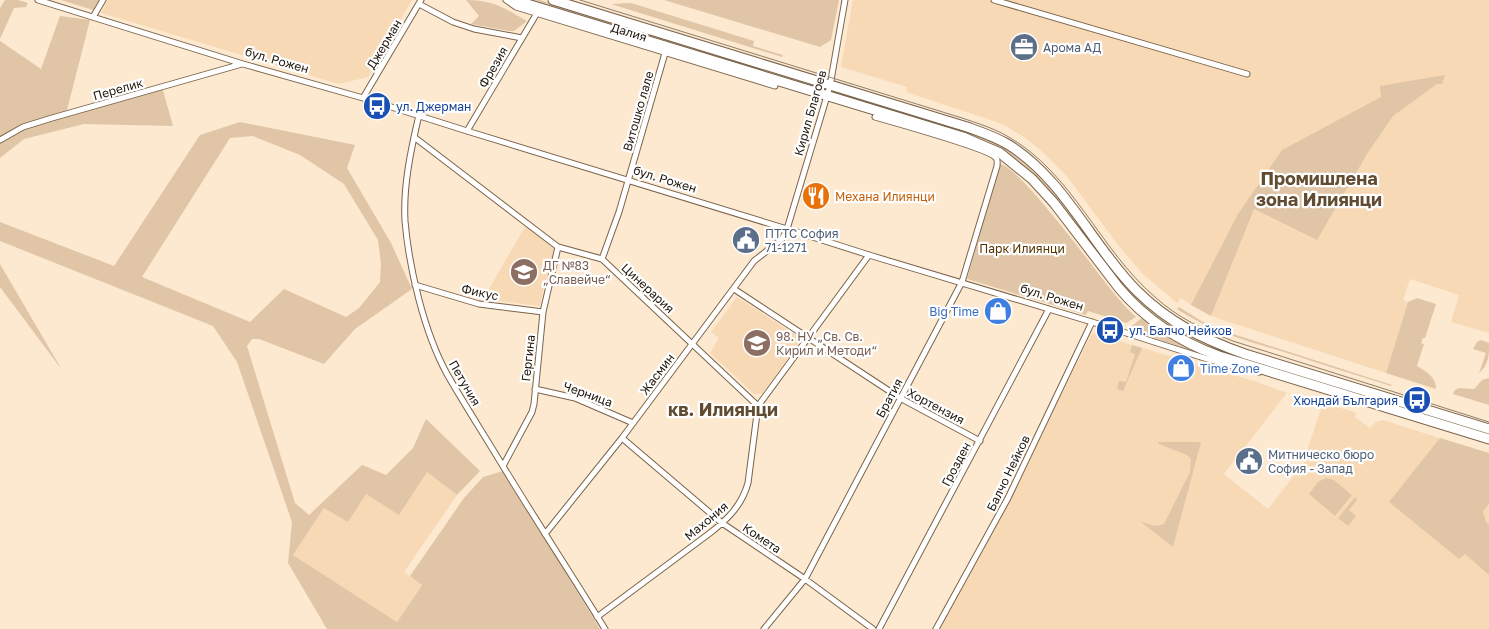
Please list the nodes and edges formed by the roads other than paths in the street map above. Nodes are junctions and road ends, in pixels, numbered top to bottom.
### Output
1 (38, 0) edge
2 (103, 0) edge
3 (506, 0) edge
4 (514, 0) edge
5 (553, 0) edge
6 (845, 0) edge
7 (994, 0) edge
8 (420, 2) edge
9 (537, 14) junction
10 (93, 17) junction
11 (522, 38) junction
12 (665, 53) junction
13 (243, 64) junction
14 (1247, 74) dead end
15 (750, 75) junction
16 (774, 86) dead end
17 (830, 86) junction
18 (827, 96) junction
19 (363, 98) junction
20 (419, 116) junction
21 (875, 117) dead end
22 (898, 121) junction
23 (467, 131) junction
24 (414, 137) junction
25 (0, 140) edge
26 (628, 181) junction
27 (787, 229) junction
28 (558, 247) junction
29 (869, 255) junction
30 (602, 259) junction
31 (962, 282) junction
32 (415, 285) junction
33 (734, 289) junction
34 (1048, 309) junction
35 (543, 312) junction
36 (1092, 322) junction
37 (809, 338) junction
38 (692, 343) junction
39 (1285, 377) junction
40 (534, 389) junction
41 (900, 398) junction
42 (758, 406) junction
43 (633, 423) junction
44 (1489, 429) edge
45 (622, 438) junction
46 (1489, 439) edge
47 (980, 440) junction
48 (503, 466) junction
49 (722, 524) junction
50 (545, 534) junction
51 (805, 579) junction
52 (597, 617) junction
53 (605, 629) edge
54 (764, 629) edge
55 (873, 629) edge
56 (879, 629) edge
57 (936, 629) edge

1 - 10 street, бул. Рожен
2 - 10 street
3 - 9 street, Далия
4 - 15 main road, бул. Рожен
5 - 17 main road
6 - 17 street, Кирил Благоев
7 - 14 street
8 - 11 street
8 - 19 street, Джерман
9 - 11 street, Фрезия
9 - 12 street, Далия
10 - 13 street, бул. Рожен
11 - 23 street, Фрезия
12 - 15 street, Далия
12 - 26 street, Витошко лале
13 - 19 street, бул. Рожен
13 - 25 street, Перелик
15 - 16 street, Далия
15 - 18 main road, бул. Рожен
17 - 18 street, Кирил Благоев
17 - 44 main road
18 - 22 main road, бул. Рожен
18 - 27 street, Кирил Благоев
19 - 20 street, бул. Рожен
20 - 23 street, бул. Рожен
20 - 24 street, Петуния
21 - 22 street
22 - 31 street, Братия
22 - 39 main road, бул. Рожен
23 - 26 street, бул. Рожен
24 - 28 street, Цинерария
24 - 32 street, Петуния
26 - 27 street, бул. Рожен
26 - 30 street, Витошко лале
27 - 29 street, бул. Рожен
27 - 33 street, Жасмин
28 - 30 street, Цинерария
28 - 35 street, Гергина
29 - 31 street, бул. Рожен
29 - 37 street
30 - 38 street, Цинерария
31 - 34 street, бул. Рожен
31 - 41 street, Братия
32 - 35 street, Фикус
32 - 48 street, Петуния
33 - 37 street, Хортензия
33 - 38 street, Жасмин
34 - 36 street, бул. Рожен
34 - 47 street, Грозден
35 - 40 street, Гергина
36 - 39 street, бул. Рожен
36 - 57 street, Балчо Нейков
37 - 41 street, Хортензия
37 - 42 street
38 - 42 street, Цинерария
38 - 43 street, Жасмин
39 - 46 main road, бул. Рожен
40 - 43 street, Черница
40 - 48 street, Гергина
41 - 47 street, Хортензия
41 - 51 street, Братия
42 - 49 street, Махония
43 - 45 street, Жасмин
45 - 49 street, Комета
45 - 50 street, Жасмин
47 - 56 street, Грозден
48 - 50 street, Петуния
49 - 51 street, Комета
49 - 52 street, Махония
50 - 52 street, Петуния
51 - 54 street, Братия
51 - 55 street, Комета
52 - 53 street, Петуния

